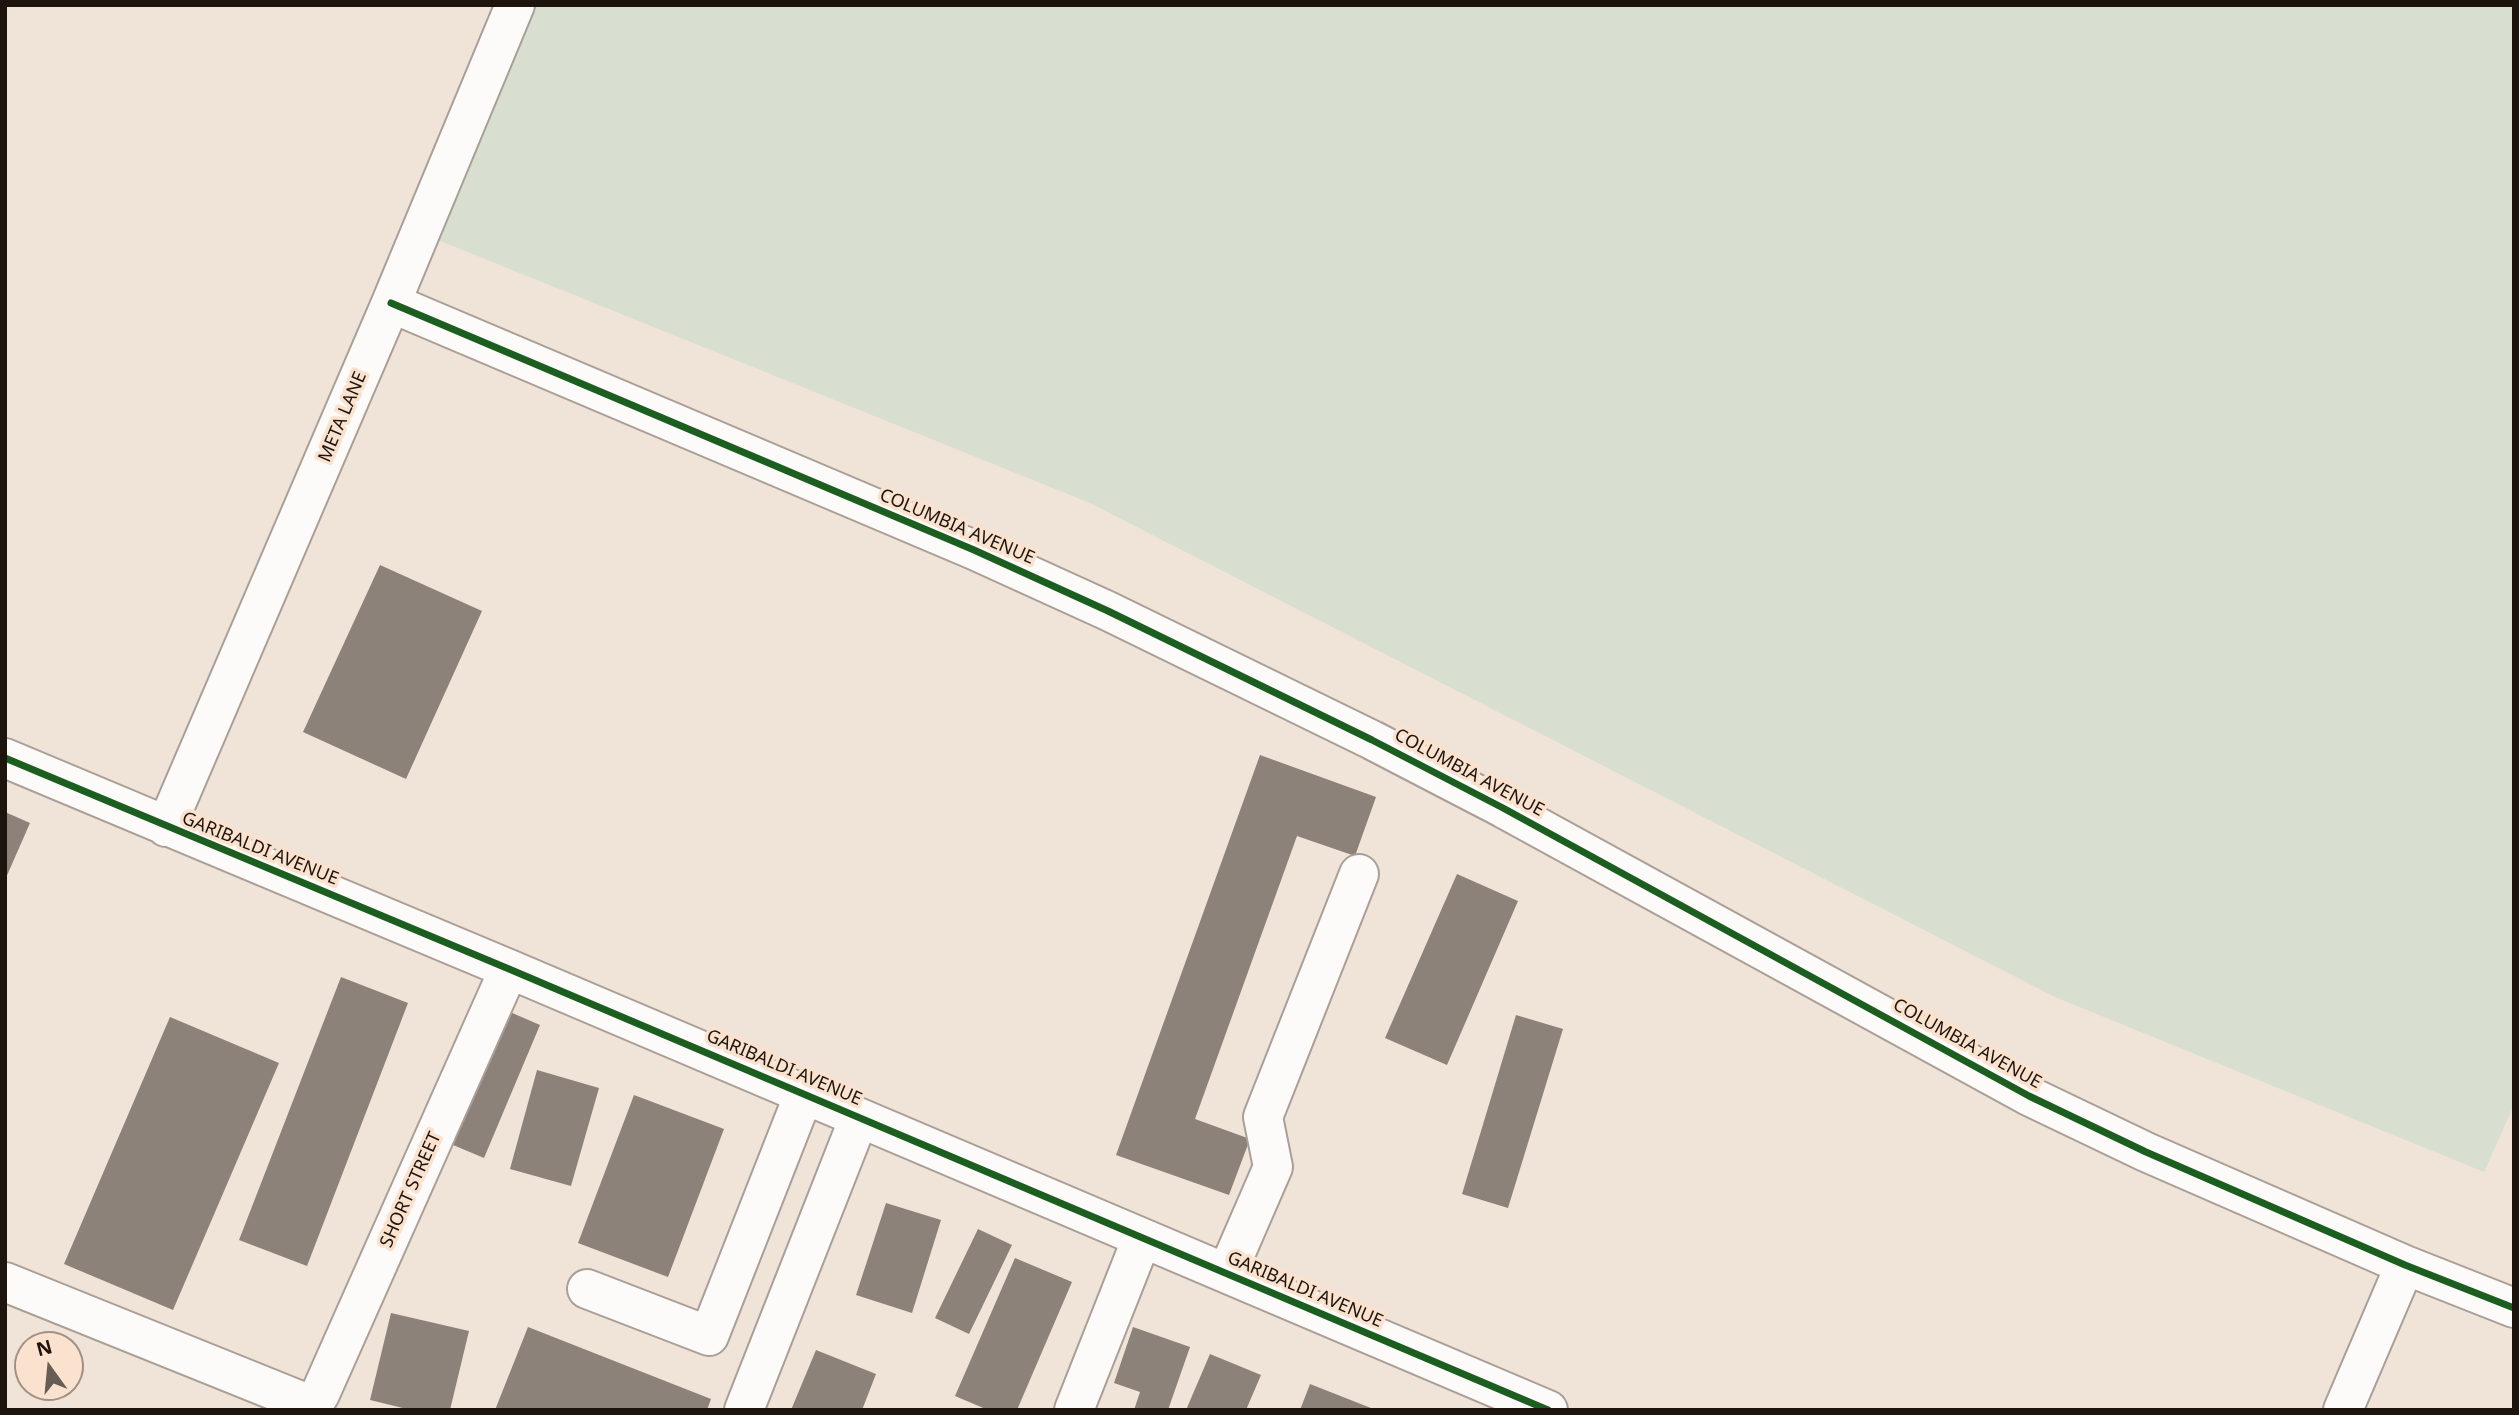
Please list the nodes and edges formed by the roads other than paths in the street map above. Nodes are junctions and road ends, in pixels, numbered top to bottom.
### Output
1 (515, 5) edge
2 (391, 303) junction
3 (5, 758) edge
4 (166, 827) junction
5 (1359, 874) dead end
6 (509, 969) junction
7 (804, 1094) junction
8 (859, 1118) junction
9 (1142, 1238) junction
10 (2405, 1265) junction
11 (1227, 1273) junction
12 (5, 1282) edge
13 (587, 1289) dead end
14 (2514, 1308) edge
15 (1476, 1396) edge
16 (312, 1408) edge
17 (744, 1410) edge
18 (1074, 1410) edge
19 (1548, 1410) edge
20 (2343, 1410) edge

1 - 2 street, META LANE
2 - 4 street, META LANE
2 - 10 street, COLUMBIA AVENUE
3 - 4 street, GARIBALDI AVENUE
4 - 6 street, GARIBALDI AVENUE
5 - 11 street
6 - 7 street, GARIBALDI AVENUE
6 - 16 street, SHORT STREET
7 - 8 street, GARIBALDI AVENUE
7 - 13 street
8 - 9 street, GARIBALDI AVENUE
8 - 17 street
9 - 11 street, GARIBALDI AVENUE
9 - 18 street
10 - 14 street, COLUMBIA AVENUE
10 - 20 street
11 - 15 street, GARIBALDI AVENUE
12 - 16 street
15 - 19 street, GARIBALDI AVENUE

